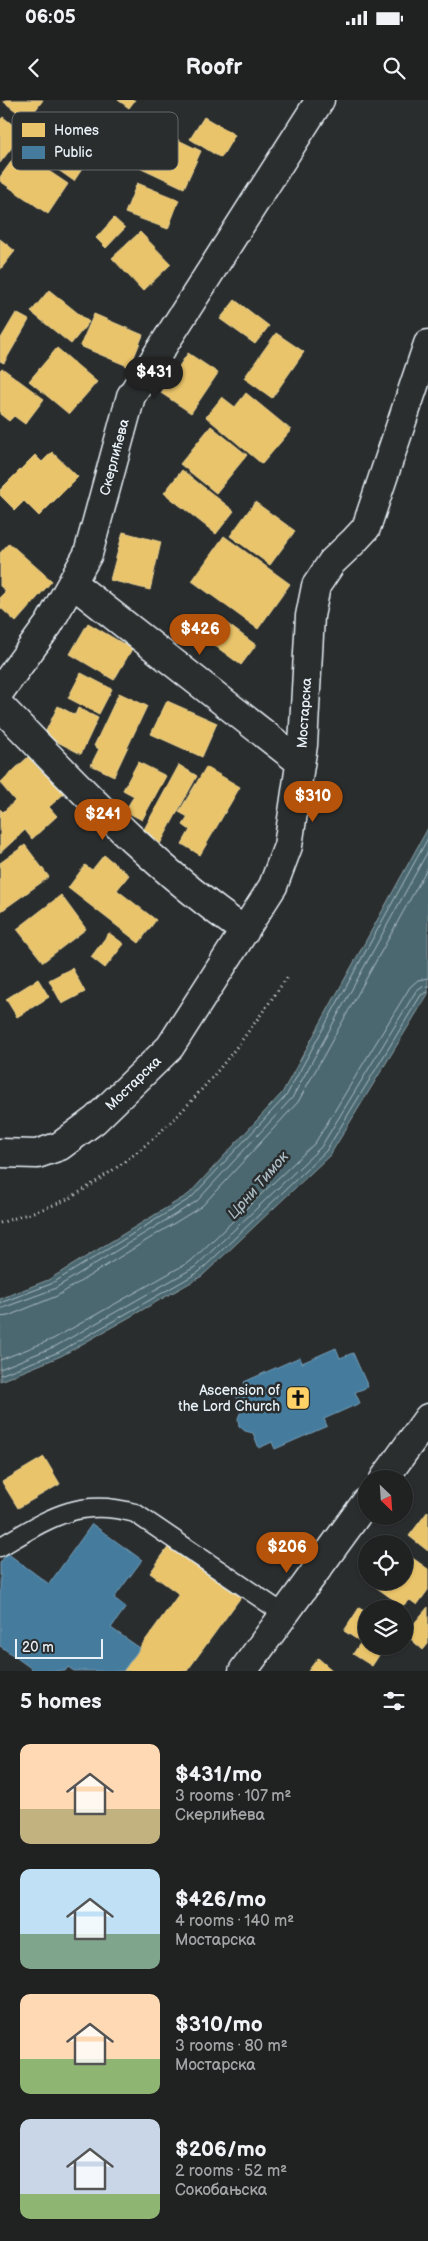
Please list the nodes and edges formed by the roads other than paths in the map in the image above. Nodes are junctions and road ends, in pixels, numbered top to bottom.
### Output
1 (320, 100) edge
2 (428, 344) edge
3 (72, 583) junction
4 (0, 691) edge
5 (0, 706) edge
6 (300, 762) junction
7 (244, 931) junction
8 (0, 1153) edge
9 (428, 1418) edge
10 (390, 1470) edge
11 (358, 1513) edge
12 (0, 1547) edge
13 (284, 1614) junction
14 (243, 1671) edge

1 - 3 street, Скерлићева
2 - 6 street, Мостарска
3 - 4 street, Скерлићева
3 - 6 street
5 - 7 street
6 - 7 street, Мостарска
7 - 8 street, Мостарска
9 - 10 street
11 - 13 street
12 - 13 lane
13 - 14 street

